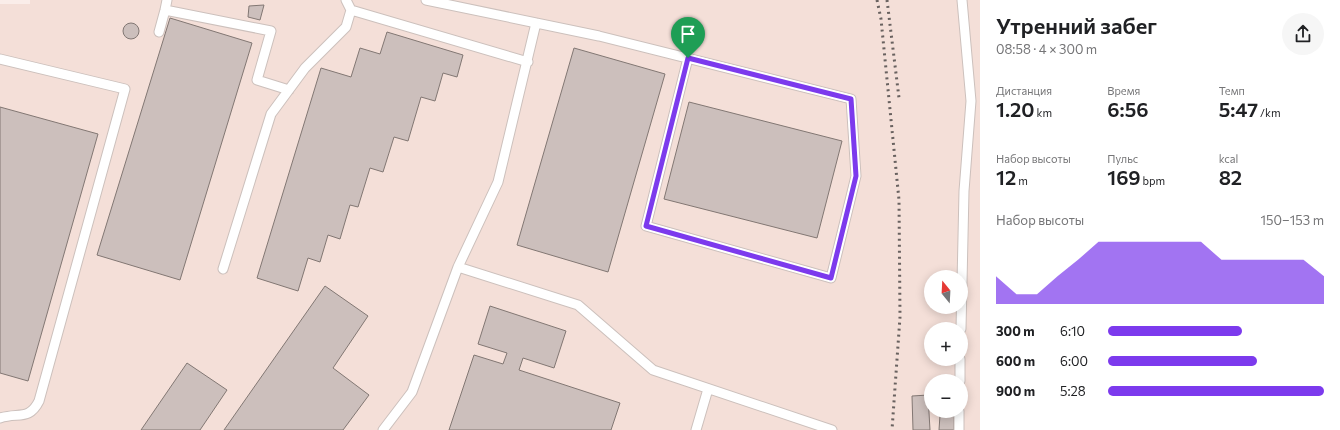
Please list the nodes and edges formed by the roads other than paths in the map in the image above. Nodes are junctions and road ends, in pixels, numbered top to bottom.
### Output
1 (167, 0) edge
2 (346, 0) edge
3 (426, 0) edge
4 (962, 0) edge
5 (165, 10) junction
6 (351, 10) junction
7 (536, 23) junction
8 (159, 32) dead end
9 (688, 58) junction
10 (0, 59) edge
11 (528, 62) junction
12 (289, 90) junction
13 (458, 267) junction
14 (223, 269) dead end
15 (961, 322) edge
16 (708, 389) junction
17 (0, 418) edge
18 (959, 418) edge
19 (384, 430) edge
20 (696, 430) edge
21 (832, 430) edge
22 (959, 430) edge

1 - 5 lane
2 - 6 lane
3 - 7 lane
4 - 15 lane
5 - 8 lane
5 - 12 lane
6 - 11 lane
6 - 12 lane
7 - 9 lane
7 - 11 lane
9 - 9 lane
10 - 17 lane
11 - 13 lane
12 - 14 lane
13 - 16 lane
13 - 19 lane
16 - 20 lane
16 - 21 lane
18 - 22 lane

